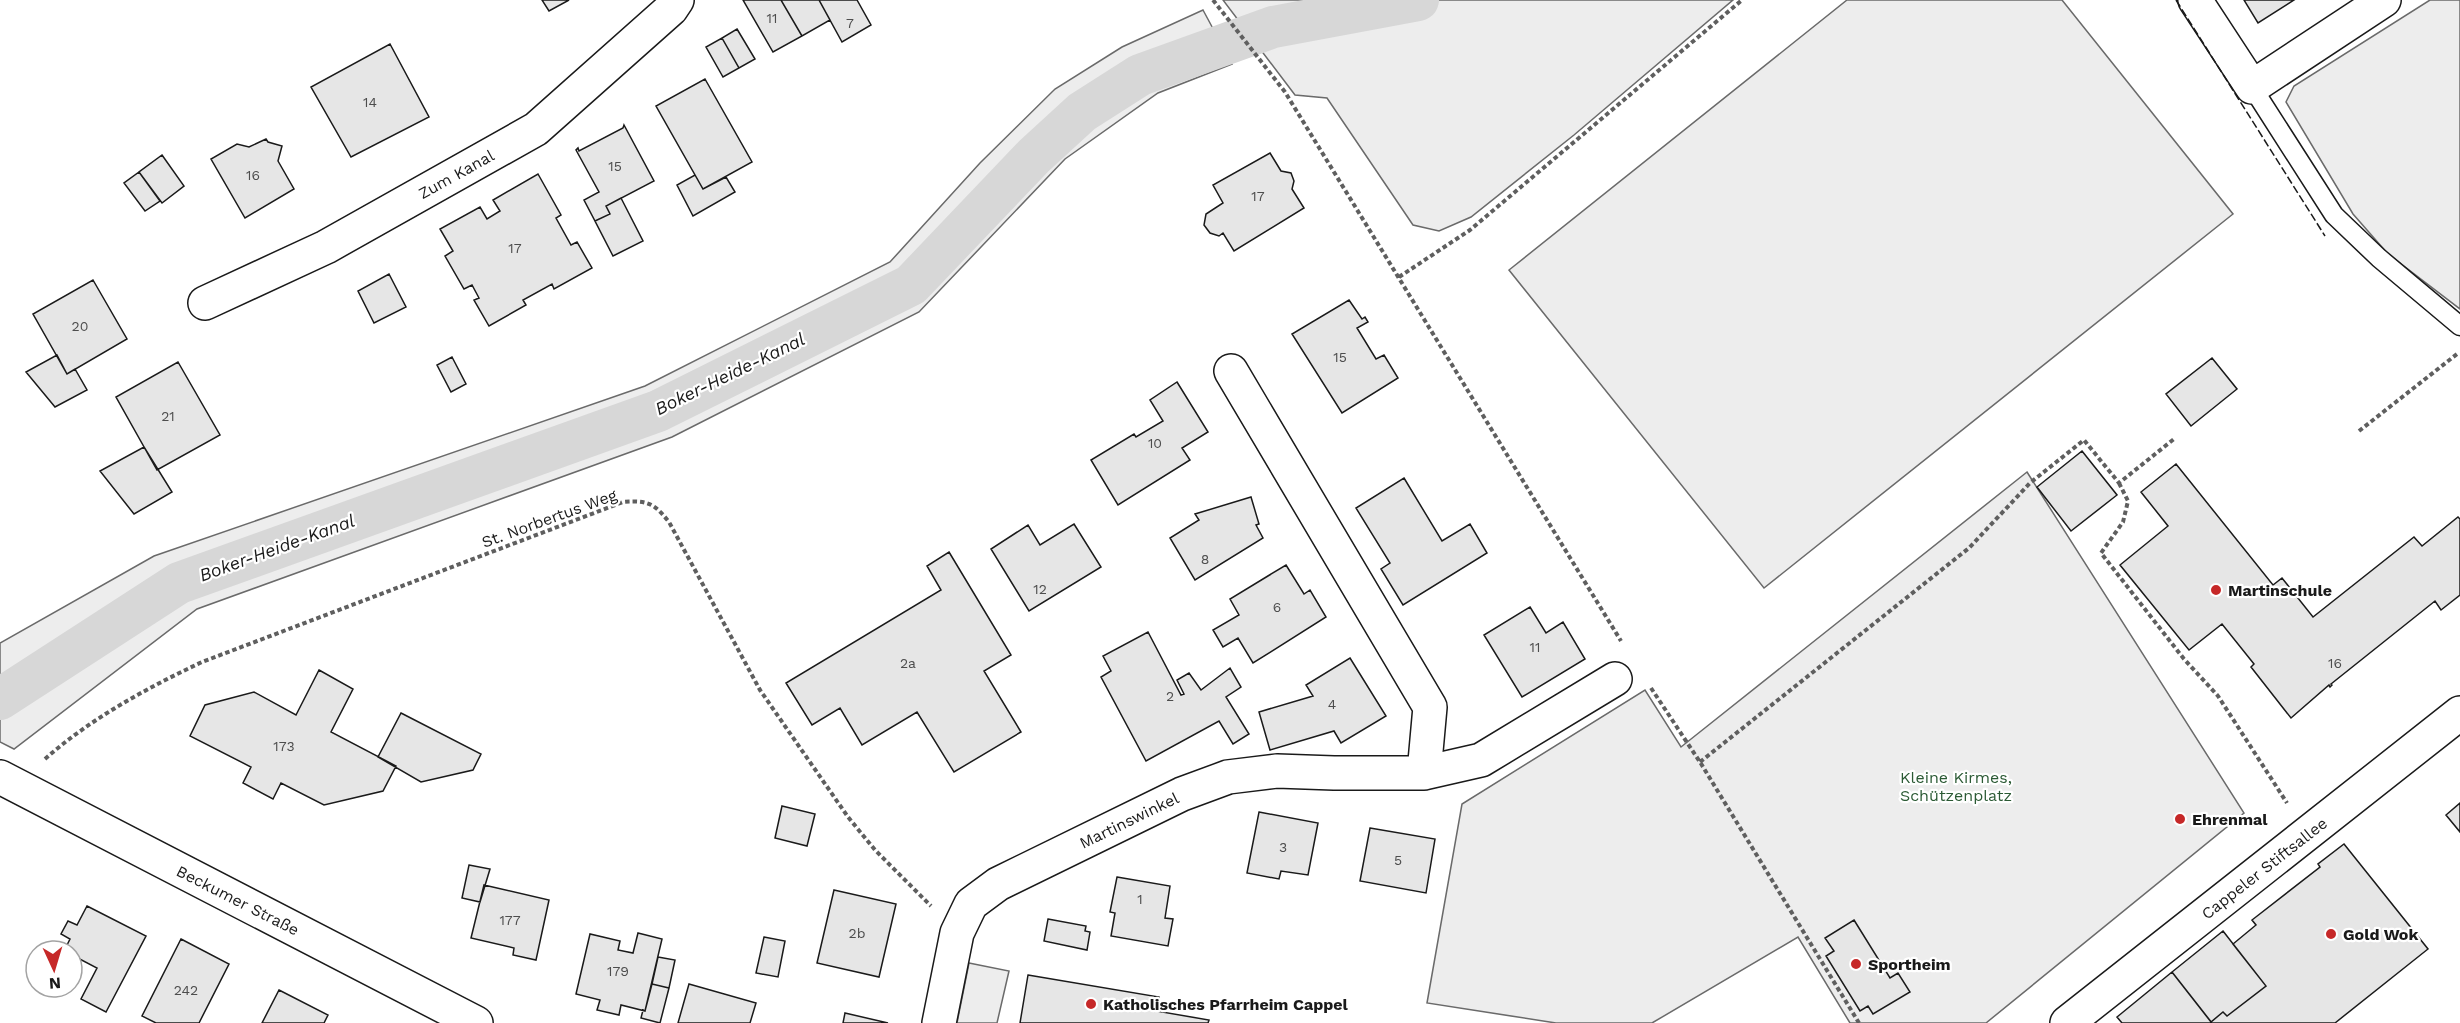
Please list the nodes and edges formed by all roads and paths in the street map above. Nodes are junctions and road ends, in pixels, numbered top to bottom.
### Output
1 (1213, 0) edge
2 (1742, 0) edge
3 (2195, 0) edge
4 (2384, 0) edge
5 (671, 3) edge
6 (2252, 87) junction
7 (1399, 277) junction
8 (205, 303) dead end
9 (2460, 326) edge
10 (2460, 352) edge
11 (1231, 371) dead end
12 (2359, 431) dead end
13 (2174, 439) dead end
14 (2119, 483) junction
15 (1624, 645) dead end
16 (1615, 679) dead end
17 (1649, 685) dead end
18 (2460, 713) edge
19 (1700, 762) junction
20 (1424, 773) junction
21 (8, 781) edge
22 (2307, 834) junction
23 (957, 933) junction
24 (476, 1023) edge
25 (939, 1023) edge
26 (1858, 1023) edge
27 (2067, 1023) edge

1 - 7 path
2 - 7 path
3 - 6 street
4 - 6 street
5 - 8 street, Zum Kanal
6 - 9 lane
7 - 15 path
10 - 12 path
11 - 20 street
13 - 14 path
14 - 19 path
14 - 22 path
16 - 20 street, Martinswinkel
17 - 19 path
18 - 22 street, Cappeler Stiftsallee
19 - 26 path
20 - 23 street, Martinswinkel
21 - 23 path, St. Norbertus Weg
21 - 24 street, Beckumer Straße
22 - 27 street, Cappeler Stiftsallee
23 - 25 street, Martinswinkel

